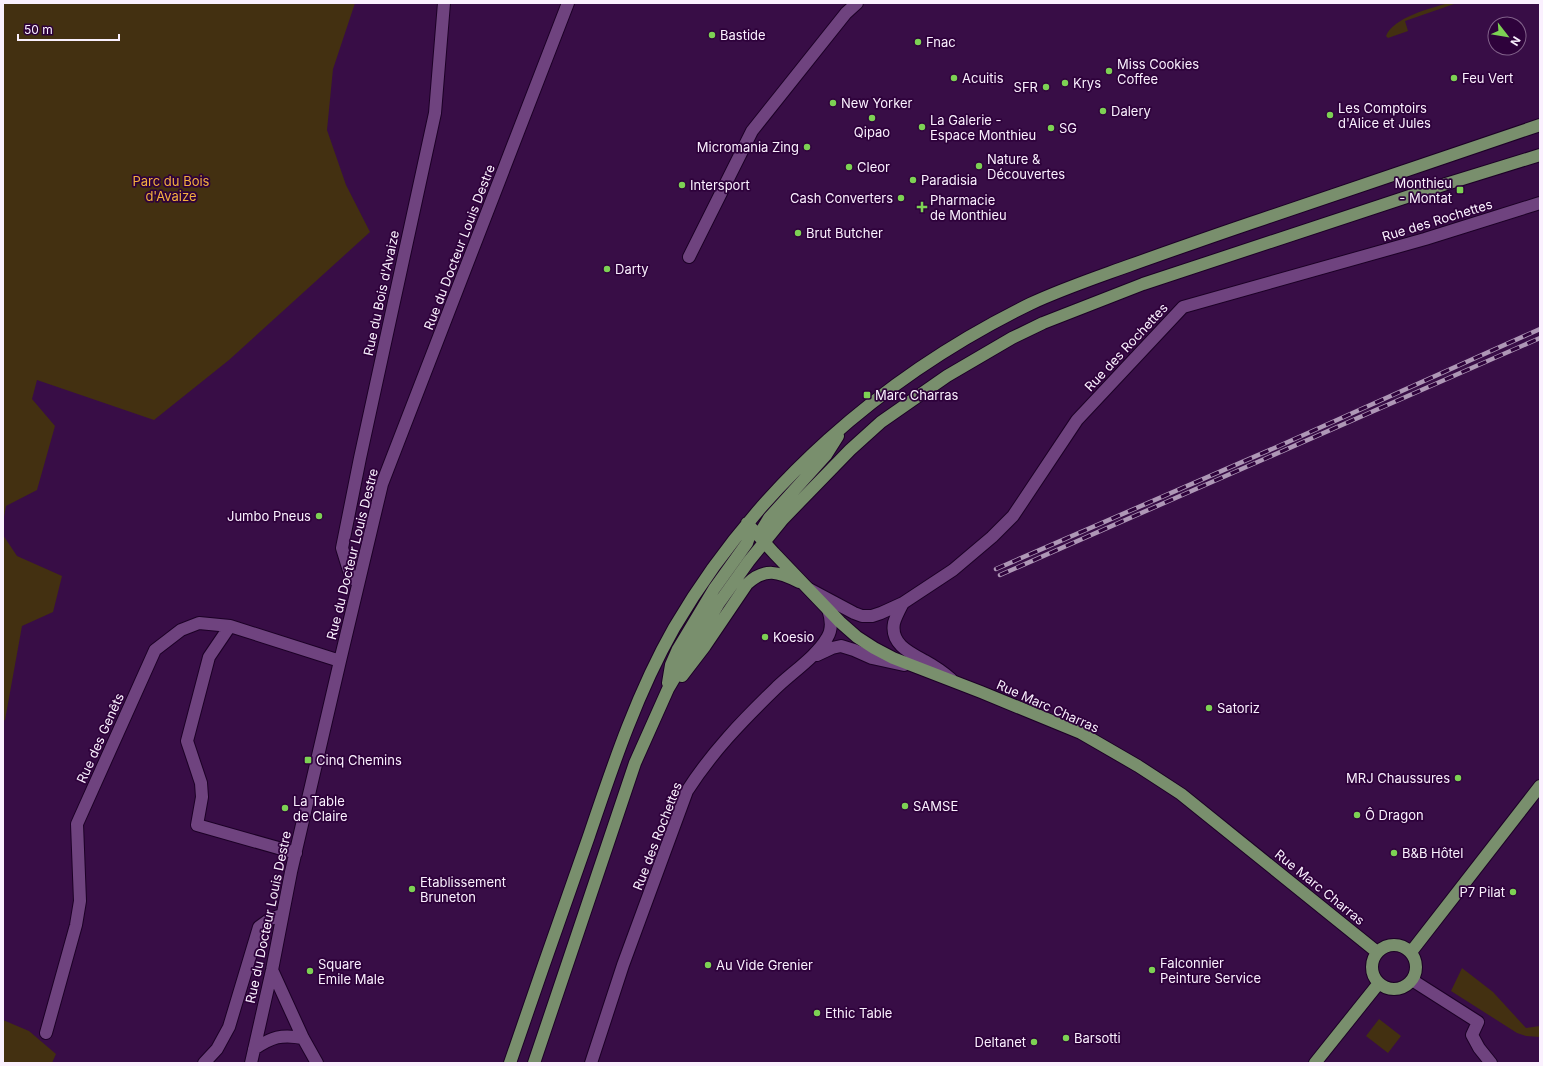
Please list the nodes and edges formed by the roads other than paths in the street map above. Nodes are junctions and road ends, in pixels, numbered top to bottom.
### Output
1 (444, 3) edge
2 (568, 3) edge
3 (857, 3) edge
4 (1540, 125) edge
5 (1540, 155) edge
6 (1540, 203) edge
7 (689, 257) dead end
8 (843, 426) junction
9 (747, 523) junction
10 (763, 542) junction
11 (358, 583) junction
12 (807, 587) junction
13 (903, 603) junction
14 (828, 608) junction
15 (230, 626) junction
16 (810, 658) junction
17 (340, 661) junction
18 (914, 666) junction
19 (952, 681) junction
20 (668, 689) junction
21 (1540, 786) edge
22 (296, 853) junction
23 (282, 915) junction
24 (1377, 952) junction
25 (1410, 952) junction
26 (272, 970) junction
27 (1412, 980) junction
28 (1379, 983) junction
29 (46, 1033) dead end
30 (302, 1038) junction
31 (254, 1048) junction
32 (204, 1063) edge
33 (251, 1063) edge
34 (317, 1063) edge
35 (510, 1063) edge
36 (534, 1063) edge
37 (591, 1063) edge
38 (1315, 1063) edge
39 (1491, 1063) edge

1 - 11 street, Rue du Bois d'Avaize
2 - 11 street, Rue du Docteur Louis Destre
3 - 7 street
4 - 8 main road
5 - 10 main road
6 - 13 street, Rue des Rochettes
8 - 9 main road
8 - 10 main road
9 - 10 main road, Rue Marc Charras
9 - 20 main road
9 - 35 main road
10 - 12 main road, Rue Marc Charras
10 - 20 main road
11 - 17 street, Rue du Docteur Louis Destre
12 - 13 street, Rue des Rochettes
12 - 14 main road, Rue Marc Charras
12 - 20 main road
13 - 19 street
14 - 16 street, Rue des Rochettes
14 - 18 main road, Rue Marc Charras
15 - 17 street, Rue des Genêts
15 - 22 street
15 - 29 street, Rue des Genêts
16 - 18 street, Rue des Rochettes
16 - 37 street, Rue des Rochettes
17 - 22 street, Rue du Docteur Louis Destre
18 - 19 main road, Rue Marc Charras
19 - 24 main road, Rue Marc Charras
20 - 36 main road
21 - 25 main road
22 - 23 street, Rue du Docteur Louis Destre
23 - 26 street, Rue du Docteur Louis Destre
23 - 32 street
24 - 25 main road
24 - 28 main road
25 - 27 main road
26 - 30 street
26 - 31 street, Rue du Docteur Louis Destre
27 - 28 main road
27 - 39 street
28 - 38 main road
30 - 31 street
30 - 34 street
31 - 33 street, Rue du Docteur Louis Destre

